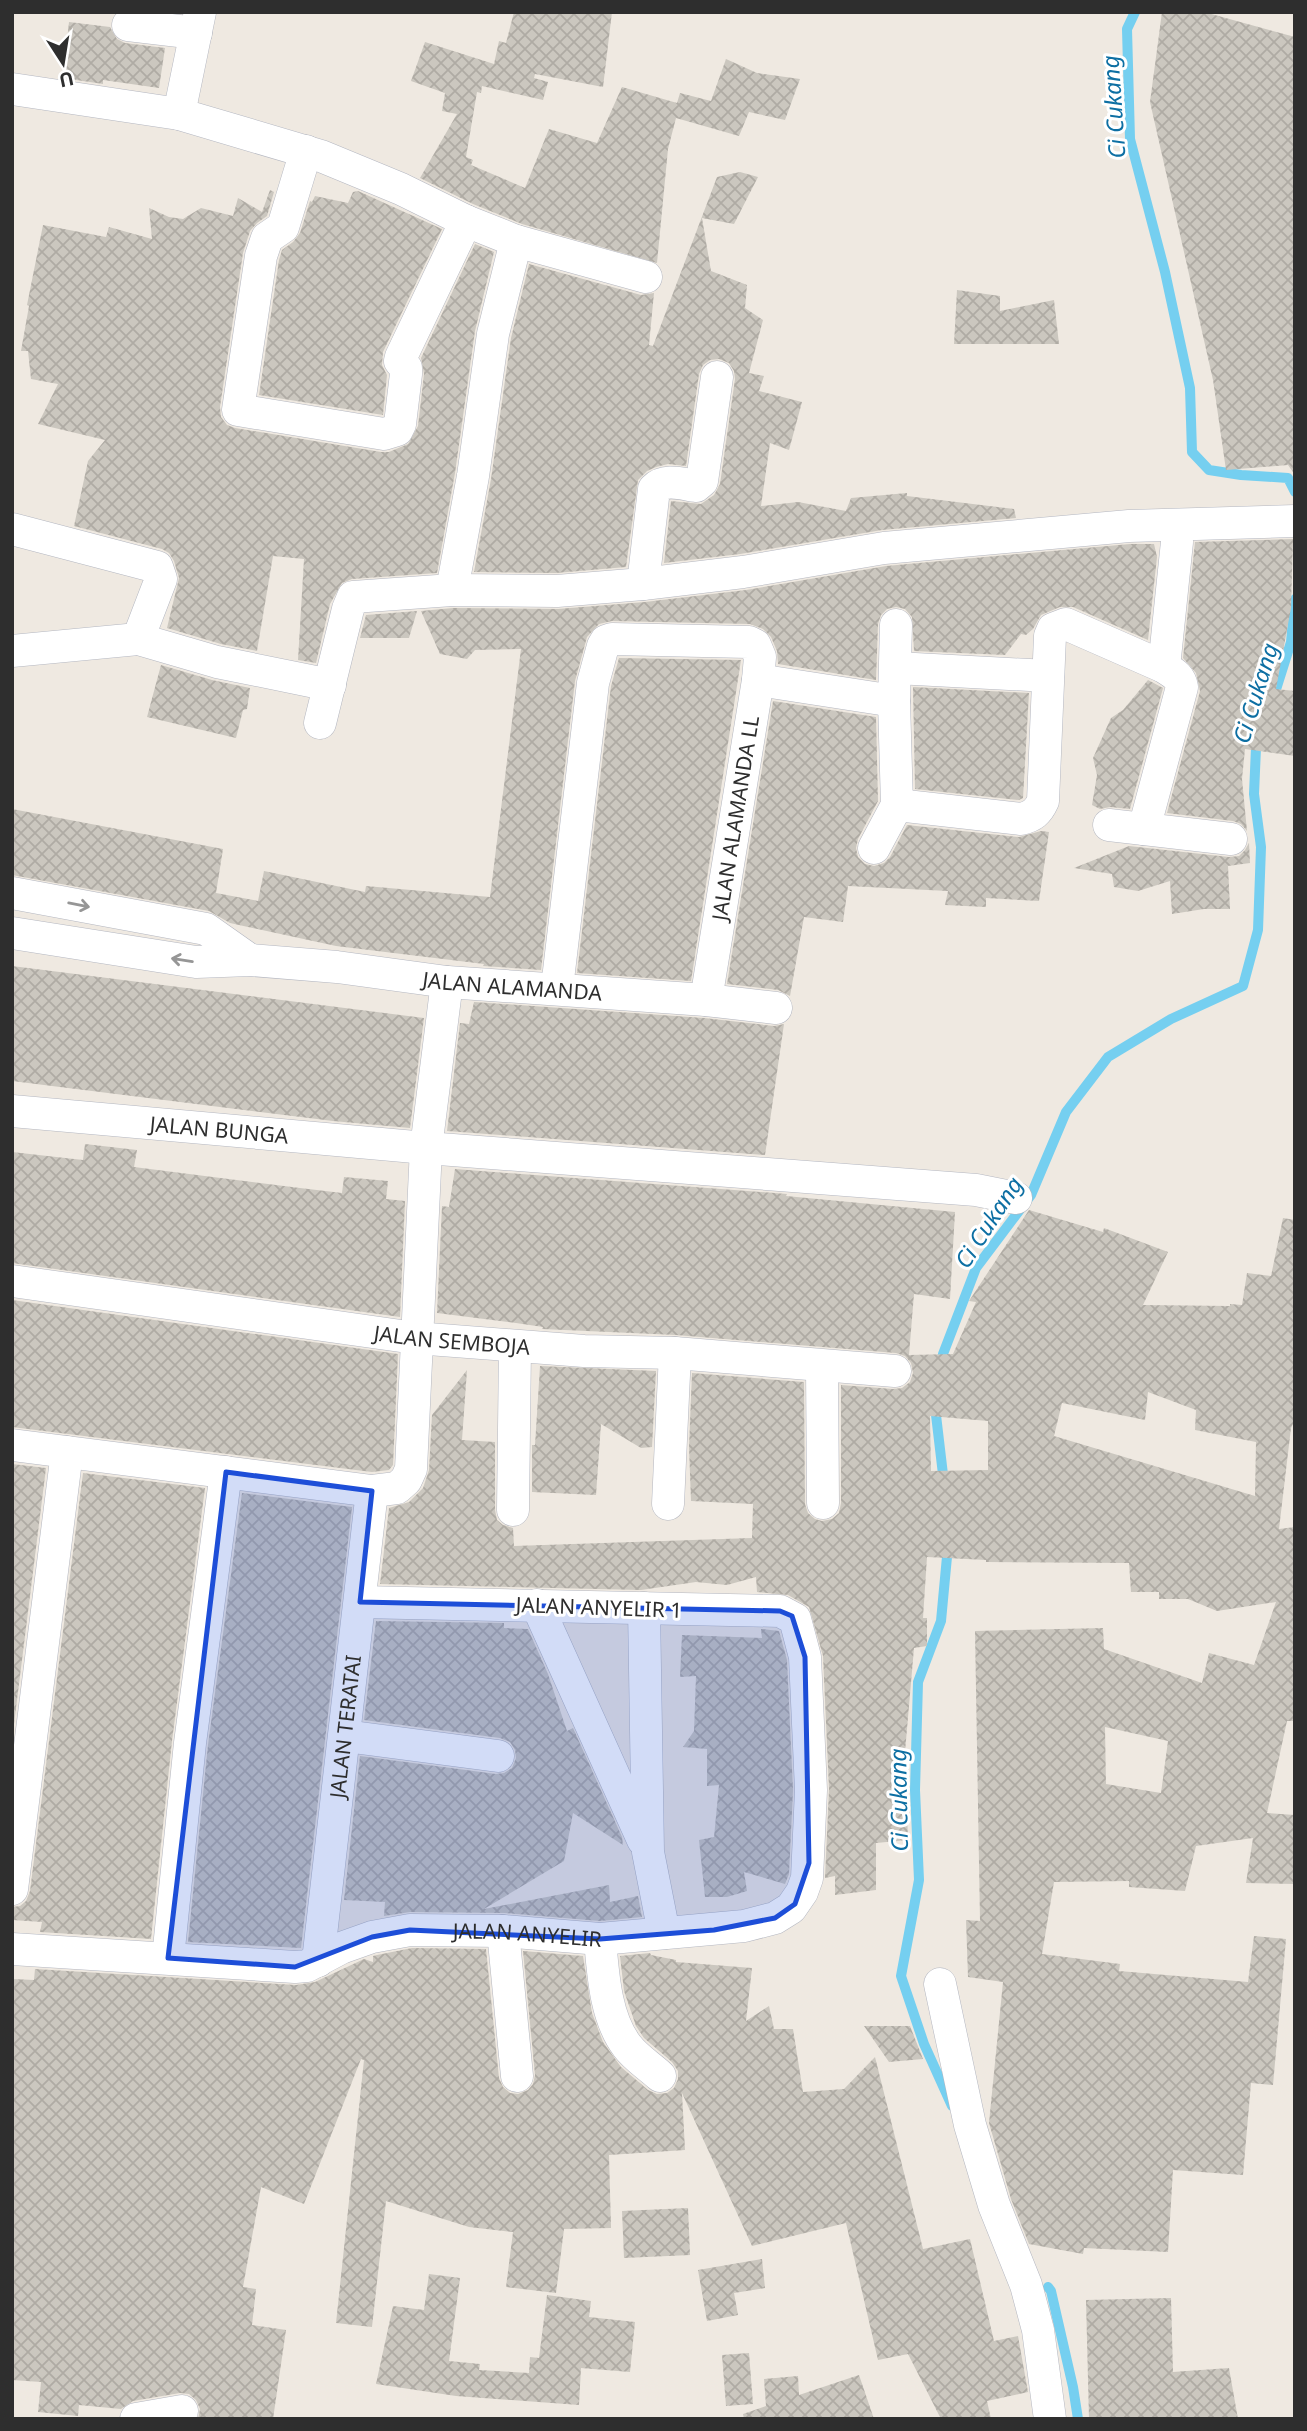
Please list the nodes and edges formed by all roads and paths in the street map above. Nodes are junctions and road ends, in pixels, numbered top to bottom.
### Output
1 (198, 23) edge
2 (128, 25) dead end
3 (12, 89) edge
4 (179, 114) junction
5 (306, 151) junction
6 (466, 220) junction
7 (516, 241) junction
8 (646, 277) dead end
9 (717, 377) dead end
10 (1295, 521) edge
11 (12, 528) edge
12 (1177, 542) dead end
13 (643, 584) junction
14 (452, 590) junction
15 (896, 625) dead end
16 (138, 639) junction
17 (12, 651) edge
18 (1164, 667) junction
19 (896, 668) junction
20 (1048, 676) junction
21 (758, 680) junction
22 (330, 685) junction
23 (894, 701) junction
24 (320, 723) dead end
25 (897, 805) junction
26 (1109, 825) dead end
27 (1144, 829) junction
28 (1231, 839) dead end
29 (874, 848) dead end
30 (12, 893) edge
31 (12, 933) edge
32 (250, 960) junction
33 (447, 982) junction
34 (557, 988) junction
35 (706, 1000) junction
36 (776, 1008) dead end
37 (12, 1111) edge
38 (426, 1148) junction
39 (1016, 1198) dead end
40 (12, 1281) edge
41 (415, 1338) junction
42 (515, 1347) junction
43 (675, 1353) junction
44 (822, 1366) junction
45 (895, 1371) dead end
46 (12, 1445) edge
47 (67, 1451) junction
48 (226, 1472) junction
49 (372, 1491) junction
50 (823, 1503) dead end
51 (668, 1504) dead end
52 (513, 1510) dead end
53 (360, 1602) junction
54 (537, 1605) junction
55 (644, 1608) junction
56 (805, 1657) joint
57 (345, 1736) junction
58 (498, 1756) dead end
59 (648, 1852) junction
60 (12, 1889) edge
61 (503, 1931) junction
62 (664, 1933) junction
63 (600, 1939) junction
64 (12, 1950) edge
65 (167, 1958) junction
66 (318, 1961) junction
67 (940, 1984) dead end
68 (517, 2076) dead end
69 (660, 2076) dead end
70 (182, 2411) dead end
71 (136, 2419) edge
72 (1050, 2419) edge

1 - 2 street
1 - 4 street
3 - 4 street
4 - 5 street
5 - 6 street
5 - 6 street
6 - 7 street
7 - 8 street
7 - 14 street
9 - 13 street
10 - 13 street
11 - 16 street
12 - 18 street
13 - 14 street
14 - 22 street
15 - 19 street
16 - 17 street
16 - 22 street
18 - 20 street
18 - 27 street
19 - 20 street
19 - 23 street
20 - 25 street
21 - 23 street
21 - 34 street, JALAN ALAMANDA LL
21 - 35 street, JALAN ALAMANDA LL
22 - 24 street
23 - 25 street
25 - 29 street
26 - 27 street
27 - 28 street
30 -> 32 street
32 -> 31 street, JALAN ALAMANDA
32 - 33 street, JALAN ALAMANDA
33 - 34 street, JALAN ALAMANDA
33 - 38 street
34 - 35 street, JALAN ALAMANDA
35 - 36 street, JALAN ALAMANDA
37 - 38 street, JALAN BUNGA
38 - 39 street, JALAN BUNGA
38 - 41 street
40 - 41 street, JALAN SEMBOJA
41 - 42 street, JALAN SEMBOJA
41 - 49 street
42 - 43 street, JALAN SEMBOJA
42 - 52 street
43 - 44 street, JALAN SEMBOJA
43 - 51 street
44 - 45 street, JALAN SEMBOJA
44 - 50 street
46 - 47 street
47 - 48 street
47 - 60 street
48 - 49 street
48 - 65 street
49 - 53 street, JALAN TERATAI
53 - 54 street, JALAN ANYELIR 1
53 - 57 street, JALAN TERATAI
54 - 55 street, JALAN ANYELIR 1
54 - 59 street
55 - 56 street, JALAN ANYELIR 1
55 - 59 street
56 - 62 street, JALAN ANYELIR
57 - 58 street
57 - 66 street, JALAN TERATAI
59 - 62 street
61 - 63 street, JALAN ANYELIR
61 - 66 street, JALAN ANYELIR
61 - 68 street
62 - 63 street, JALAN ANYELIR
63 - 69 street
64 - 65 street, JALAN ANYELIR
65 - 66 street, JALAN ANYELIR
67 - 72 street
70 - 71 street

